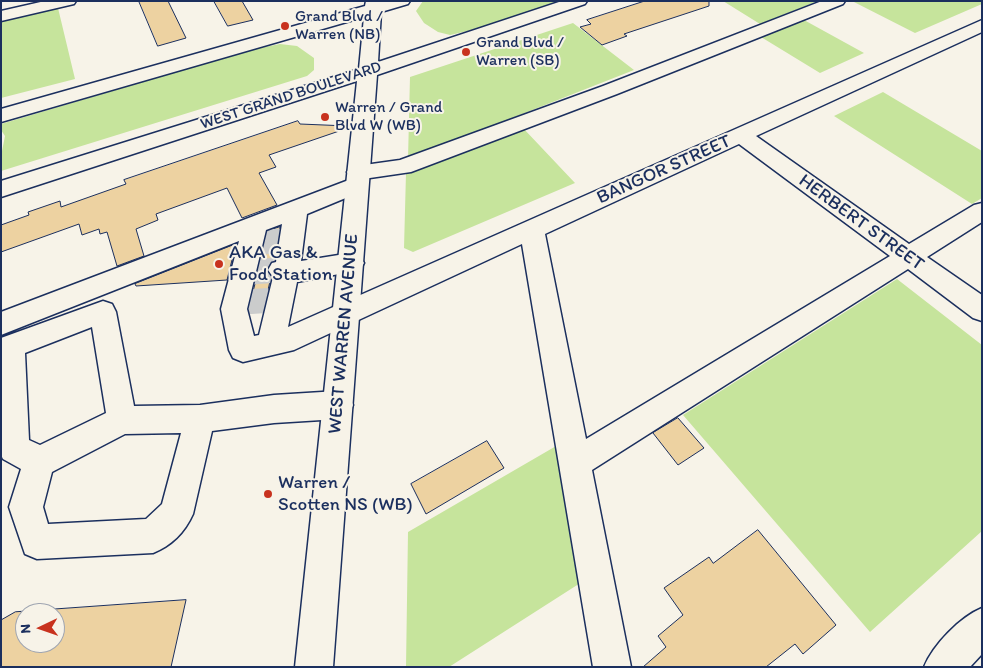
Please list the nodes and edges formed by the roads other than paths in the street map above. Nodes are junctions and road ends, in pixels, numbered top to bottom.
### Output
1 (68, 1) edge
2 (402, 1) edge
3 (579, 1) edge
4 (837, 1) edge
5 (374, 6) edge
6 (1, 16) edge
7 (982, 25) edge
8 (367, 72) junction
9 (1, 116) edge
10 (741, 135) junction
11 (358, 178) junction
12 (1, 188) edge
13 (296, 209) junction
14 (982, 212) edge
15 (532, 230) junction
16 (909, 257) junction
17 (351, 263) junction
18 (248, 268) junction
19 (283, 270) junction
20 (982, 310) edge
21 (346, 314) junction
22 (5, 340) edge
23 (271, 344) junction
24 (338, 406) junction
25 (200, 419) junction
26 (122, 420) junction
27 (39, 462) junction
28 (575, 463) junction
29 (982, 627) edge
30 (314, 667) edge
31 (612, 667) edge
32 (943, 667) edge

1 - 6 main road
2 - 5 main road
3 - 8 main road, WEST GRAND BOULEVARD
4 - 11 main road
5 - 8 main road, WEST WARREN AVENUE
5 - 9 main road
7 - 10 main road, BANGOR STREET
8 - 11 main road, WEST WARREN AVENUE
8 - 12 main road, WEST GRAND BOULEVARD
10 - 15 main road, BANGOR STREET
10 - 16 main road, HERBERT STREET
11 - 13 main road
11 - 17 main road, WEST WARREN AVENUE
13 - 18 main road
13 - 19 main road
14 - 16 main road
15 - 21 main road, BANGOR STREET
15 - 28 main road
16 - 20 main road, HERBERT STREET
16 - 28 main road
17 - 19 main road
17 - 21 main road, WEST WARREN AVENUE
18 - 22 main road
18 - 23 main road, BANGOR STREET
19 - 23 main road
21 - 23 main road, BANGOR STREET
21 - 24 main road, WEST WARREN AVENUE
22 - 26 main road
22 - 27 main road
24 - 25 main road
24 - 30 main road, WEST WARREN AVENUE
25 - 26 main road
25 - 27 main road
26 - 27 main road
28 - 31 main road
29 - 32 main road

